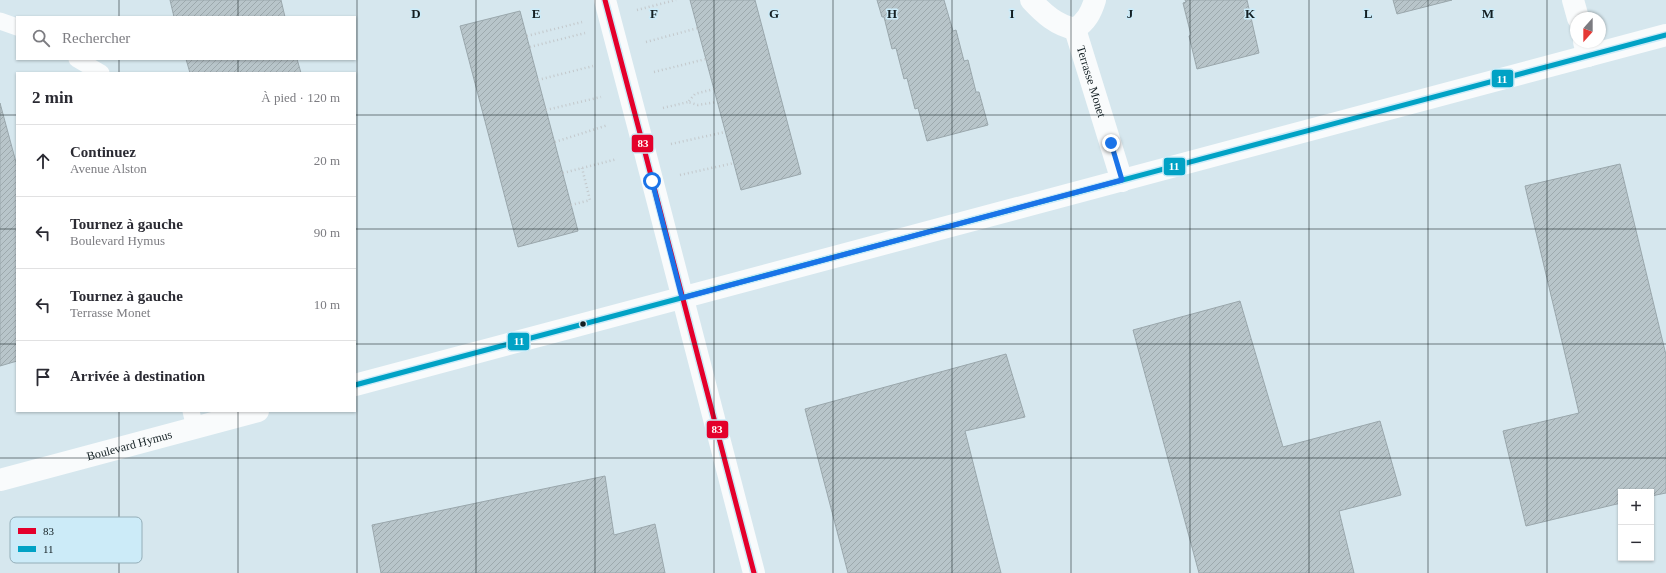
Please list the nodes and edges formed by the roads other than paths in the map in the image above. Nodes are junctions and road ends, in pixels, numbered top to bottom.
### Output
1 (605, 0) edge
2 (1031, 0) edge
3 (1095, 0) edge
4 (1573, 0) edge
5 (1576, 12) edge
6 (0, 21) edge
7 (16, 27) edge
8 (1075, 29) junction
9 (1666, 35) edge
10 (1586, 49) edge
11 (79, 60) edge
12 (98, 72) edge
13 (1122, 180) junction
14 (682, 298) junction
15 (356, 385) edge
16 (250, 412) edge
17 (193, 419) edge
18 (0, 480) edge
19 (754, 573) edge

1 - 14 street
2 - 8 street
3 - 8 street
4 - 5 street
6 - 7 lane
8 - 13 street, Terrasse Monet
9 - 10 street
10 - 13 street
11 - 12 lane
13 - 14 street
14 - 15 street
14 - 19 street
16 - 17 street, Boulevard Hymus
17 - 18 street, Boulevard Hymus

